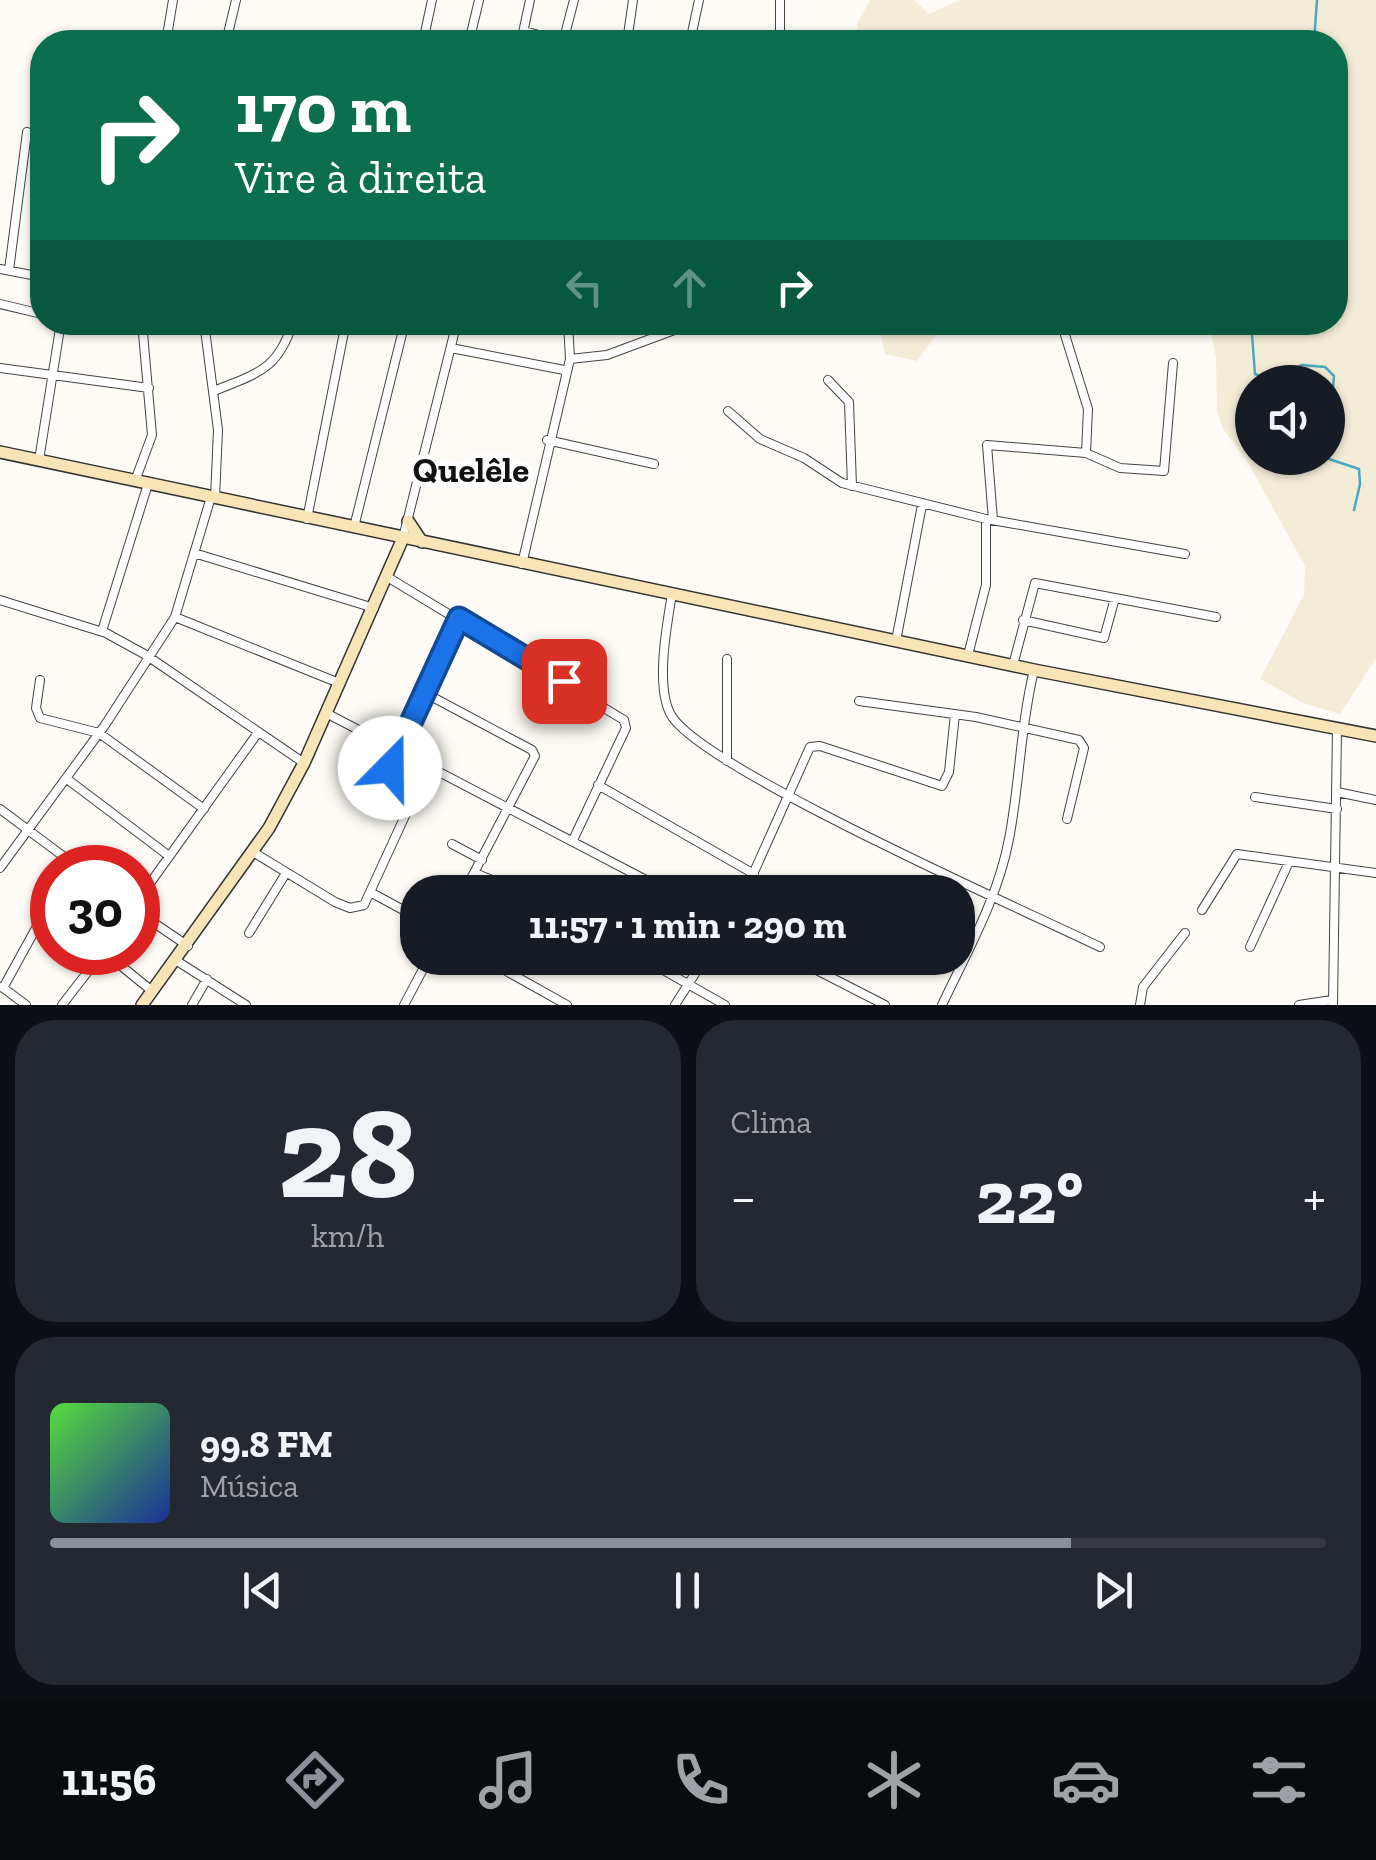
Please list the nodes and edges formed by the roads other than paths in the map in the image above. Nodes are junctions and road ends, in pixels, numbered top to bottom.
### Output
1 (173, 0) edge
2 (236, 0) edge
3 (479, 0) edge
4 (530, 0) edge
5 (574, 0) edge
6 (634, 0) edge
7 (699, 0) edge
8 (780, 0) edge
9 (430, 1) edge
10 (168, 30) edge
11 (229, 30) edge
12 (424, 30) edge
13 (472, 30) edge
14 (524, 30) edge
15 (567, 30) edge
16 (629, 30) edge
17 (693, 30) edge
18 (780, 30) edge
19 (27, 132) dead end
20 (4, 269) edge
21 (30, 274) edge
22 (0, 304) edge
23 (30, 311) edge
24 (59, 335) edge
25 (143, 335) edge
26 (206, 335) edge
27 (289, 335) edge
28 (343, 335) edge
29 (402, 335) edge
30 (454, 335) edge
31 (569, 335) edge
32 (661, 335) edge
33 (1065, 335) edge
34 (451, 348) junction
35 (570, 359) junction
36 (1172, 362) dead end
37 (0, 368) edge
38 (564, 370) junction
39 (54, 372) junction
40 (828, 380) dead end
41 (149, 388) junction
42 (214, 390) junction
43 (728, 410) dead end
44 (547, 440) junction
45 (0, 452) edge
46 (1086, 452) junction
47 (39, 460) junction
48 (654, 464) dead end
49 (135, 481) junction
50 (148, 484) junction
51 (852, 486) junction
52 (213, 498) junction
53 (922, 505) junction
54 (307, 519) junction
55 (989, 519) junction
56 (408, 522) junction
57 (354, 529) junction
58 (386, 535) junction
59 (403, 538) junction
60 (423, 542) junction
61 (194, 553) junction
62 (1186, 554) dead end
63 (397, 557) junction
64 (522, 564) junction
65 (389, 578) junction
66 (672, 594) junction
67 (1115, 598) junction
68 (0, 600) edge
69 (374, 608) junction
70 (174, 617) junction
71 (1216, 617) dead end
72 (459, 618) junction
73 (1023, 620) junction
74 (102, 632) junction
75 (896, 642) junction
76 (968, 655) junction
77 (151, 658) junction
78 (727, 659) dead end
79 (1013, 666) junction
80 (1034, 670) junction
81 (40, 680) dead end
82 (339, 683) junction
83 (423, 692) junction
84 (859, 701) dead end
85 (326, 713) junction
86 (955, 714) junction
87 (1020, 728) junction
88 (1337, 729) junction
89 (99, 733) junction
90 (257, 734) junction
91 (1376, 736) edge
92 (395, 750) junction
93 (727, 762) junction
94 (304, 763) junction
95 (67, 778) junction
96 (598, 785) junction
97 (1337, 792) junction
98 (791, 796) junction
99 (1254, 797) dead end
100 (1376, 800) edge
101 (0, 809) edge
102 (204, 809) junction
103 (510, 809) junction
104 (1337, 809) junction
105 (1068, 819) dead end
106 (30, 830) junction
107 (573, 840) junction
108 (452, 844) dead end
109 (49, 845) edge
110 (253, 852) junction
111 (170, 856) junction
112 (482, 860) junction
113 (1289, 862) junction
114 (0, 868) edge
115 (1334, 868) junction
116 (160, 870) edge
117 (286, 873) junction
118 (475, 873) joint
119 (1376, 873) edge
120 (754, 874) joint
121 (480, 875) edge
122 (638, 875) edge
123 (370, 892) junction
124 (994, 894) junction
125 (400, 908) edge
126 (1202, 910) dead end
127 (160, 927) edge
128 (249, 932) dead end
129 (1185, 933) dead end
130 (30, 937) edge
131 (188, 946) junction
132 (1250, 946) dead end
133 (1100, 947) dead end
134 (177, 961) junction
135 (85, 975) edge
136 (132, 975) edge
137 (421, 975) edge
138 (513, 975) edge
139 (670, 975) edge
140 (692, 975) edge
141 (826, 975) edge
142 (206, 979) junction
143 (685, 984) junction
144 (2, 987) edge
145 (152, 991) junction
146 (1333, 1002) edge
147 (408, 1004) edge
148 (26, 1005) edge
149 (62, 1005) edge
150 (142, 1005) edge
151 (192, 1005) edge
152 (246, 1005) edge
153 (567, 1005) edge
154 (675, 1005) edge
155 (725, 1005) edge
156 (885, 1005) edge
157 (942, 1005) edge
158 (1140, 1005) edge
159 (1299, 1005) edge

1 - 10 street
2 - 11 street
3 - 13 street
4 - 14 street
5 - 15 street
6 - 16 street
7 - 17 street
8 - 18 street
9 - 12 street
19 - 20 street
20 - 21 street
22 - 23 street
24 - 39 street
25 - 41 street
26 - 42 street
27 - 42 street
28 - 54 street
29 - 57 street
30 - 34 street
31 - 35 street
32 - 35 street
33 - 46 street
34 - 38 street
34 - 56 street
35 - 38 street
36 - 46 street
37 - 39 street
38 - 44 street
39 - 41 street
39 - 47 street
40 - 51 street
41 - 49 street
42 - 52 street
43 - 51 street
44 - 48 street
44 - 64 street
45 - 47 main road
46 - 55 street
47 - 49 main road
49 - 50 main road
50 - 52 main road
50 - 74 street
51 - 53 street
52 - 54 main road
52 - 61 street
53 - 55 street
53 - 75 street
54 - 57 main road
55 - 62 street
55 - 76 street
56 - 58 main road
56 - 59 street
56 - 60 main road
57 - 58 main road
58 - 59 main road
58 - 63 main road
59 - 60 main road
59 - 63 main road
60 - 63 main road
60 - 64 main road
61 - 69 street
61 - 70 street
63 - 65 main road
64 - 66 main road
65 - 69 main road
65 - 72 street
66 - 75 main road
66 - 93 street
67 - 71 street
67 - 73 street
67 - 73 street
68 - 74 street
69 - 82 main road
70 - 77 street
70 - 82 street
72 - 83 street
72 - 96 street
73 - 79 street
74 - 77 street
75 - 76 main road
76 - 79 main road
77 - 89 street
77 - 90 street
78 - 93 street
79 - 80 main road
80 - 87 street
80 - 88 main road
81 - 89 street
82 - 85 main road
83 - 92 street
83 - 103 street
84 - 86 street
85 - 92 street
85 - 94 main road
86 - 87 street
86 - 98 street
87 - 105 street
87 - 124 street
88 - 91 main road
88 - 97 street
89 - 95 street
89 - 102 street
90 - 94 street
90 - 102 street
92 - 103 street
92 - 123 street
93 - 98 street
94 - 110 main road
95 - 106 street
95 - 111 street
96 - 107 street
96 - 120 street
97 - 100 street
97 - 104 street
98 - 120 street
98 - 124 street
99 - 104 street
101 - 106 street
102 - 111 street
103 - 107 street
103 - 112 street
104 - 115 street
106 - 109 street
106 - 114 street
107 - 122 street
108 - 112 street
110 - 117 street
110 - 131 main road
111 - 116 street
112 - 118 street
113 - 115 street
113 - 126 street
113 - 132 street
115 - 119 street
115 - 146 street
117 - 123 street
117 - 128 street
118 - 121 street
123 - 125 street
124 - 133 street
124 - 157 street
127 - 131 street
129 - 158 street
130 - 144 street
131 - 134 main road
134 - 142 street
134 - 145 main road
135 - 149 street
136 - 145 street
137 - 147 street
138 - 153 street
139 - 143 street
140 - 143 street
141 - 156 street
142 - 151 street
142 - 152 street
143 - 154 street
143 - 155 street
144 - 148 street
145 - 150 main road
146 - 159 street

